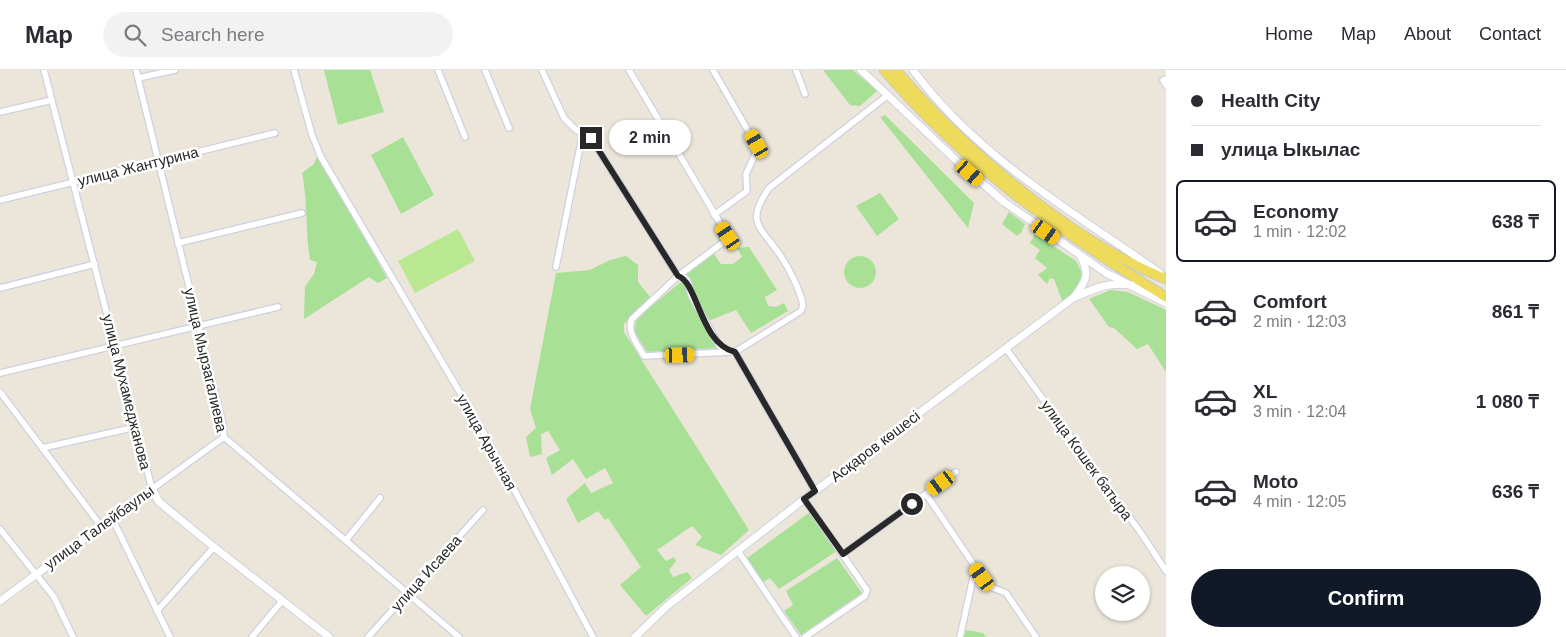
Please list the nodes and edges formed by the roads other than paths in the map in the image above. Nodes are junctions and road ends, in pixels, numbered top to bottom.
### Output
1 (44, 70) edge
2 (136, 70) edge
3 (175, 70) edge
4 (294, 70) edge
5 (438, 70) edge
6 (485, 70) edge
7 (542, 70) edge
8 (629, 70) edge
9 (713, 70) edge
10 (796, 70) edge
11 (861, 70) edge
12 (868, 70) edge
13 (884, 70) edge
14 (896, 70) edge
15 (913, 70) edge
16 (138, 78) junction
17 (1166, 79) edge
18 (1166, 85) edge
19 (806, 94) dead end
20 (888, 95) junction
21 (52, 100) junction
22 (0, 112) edge
23 (509, 128) dead end
24 (583, 132) junction
25 (275, 133) dead end
26 (465, 137) dead end
27 (158, 162) junction
28 (74, 182) junction
29 (0, 200) edge
30 (302, 213) dead end
31 (714, 215) junction
32 (178, 243) junction
33 (1080, 256) junction
34 (95, 264) junction
35 (556, 267) dead end
36 (678, 276) junction
37 (1166, 278) edge
38 (1132, 285) junction
39 (0, 288) edge
40 (1166, 297) edge
41 (1073, 298) junction
42 (1166, 303) edge
43 (278, 307) dead end
44 (199, 326) junction
45 (116, 346) junction
46 (1007, 350) junction
47 (735, 352) junction
48 (0, 373) edge
49 (0, 392) edge
50 (136, 427) junction
51 (224, 437) junction
52 (42, 448) junction
53 (956, 472) dead end
54 (152, 489) junction
55 (815, 491) junction
56 (926, 494) junction
57 (380, 498) dead end
58 (804, 499) junction
59 (483, 510) dead end
60 (112, 518) junction
61 (101, 526) junction
62 (1, 534) edge
63 (346, 540) junction
64 (214, 547) junction
65 (738, 551) junction
66 (843, 554) junction
67 (976, 569) junction
68 (1166, 571) edge
69 (34, 574) junction
70 (409, 592) junction
71 (0, 601) edge
72 (282, 602) junction
73 (158, 611) junction
74 (74, 637) edge
75 (170, 637) edge
76 (252, 637) edge
77 (329, 637) edge
78 (368, 637) edge
79 (459, 637) edge
80 (593, 637) edge
81 (635, 637) edge
82 (796, 637) edge
83 (805, 637) edge
84 (960, 637) edge
85 (1036, 637) edge

1 - 21 street, улица Мухамеджанова
2 - 16 street, улица Мырзагалиева
3 - 16 street
4 - 80 street, улица Арычная
5 - 26 street
6 - 23 street
7 - 24 street
8 - 31 street
9 - 31 street
10 - 19 street
11 - 20 street
12 - 20 street
13 - 40 main road
14 - 37 main road
15 - 37 street
16 - 27 street, улица Мырзагалиева
17 - 18 street
20 - 33 street
20 - 47 street
21 - 22 street
21 - 28 street, улица Мухамеджанова
24 - 35 street
24 - 36 street
25 - 27 street, улица Жантурина
27 - 28 street, улица Жантурина
27 - 32 street, улица Мырзагалиева
28 - 29 street, улица Жантурина
28 - 34 street, улица Мухамеджанова
30 - 32 street
31 - 36 street
32 - 44 street, улица Мырзагалиева
33 - 38 street
33 - 41 street
34 - 39 street
34 - 45 street, улица Мухамеджанова
36 - 47 street
36 - 47 street
38 - 41 street
38 - 42 street
41 - 46 street, Асқаров көшесі
43 - 44 street
44 - 45 street
44 - 51 street, улица Мырзагалиева
45 - 48 street
45 - 50 street, улица Мухамеджанова
46 - 55 street, Асқаров көшесі
46 - 68 street, улица Кошек батыра
47 - 55 street
49 - 52 street
50 - 52 street
50 - 54 street, улица Мухамеджанова
51 - 54 street, улица Талейбаулы
51 - 63 street, улица Мырзагалиева
52 - 61 street
53 - 56 street
54 - 60 street, улица Талейбаулы
54 - 64 street, улица Мухамеджанова
55 - 58 street, Асқаров көшесі
56 - 66 street
56 - 67 street
57 - 63 street
58 - 65 street, Асқаров көшесі
58 - 66 street
59 - 70 street, улица Исаева
60 - 61 street, улица Талейбаулы
60 - 73 street
61 - 69 street, улица Талейбаулы
62 - 69 street
63 - 70 street, улица Мырзагалиева
64 - 72 street, улица Мухамеджанова
64 - 73 street
65 - 81 street, Асқаров көшесі
65 - 82 street
66 - 83 street
67 - 84 street
67 - 85 street
69 - 71 street, улица Талейбаулы
69 - 74 street
70 - 78 street, улица Исаева
70 - 79 street, улица Мырзагалиева
72 - 76 street
72 - 77 street, улица Мухамеджанова
73 - 75 street

